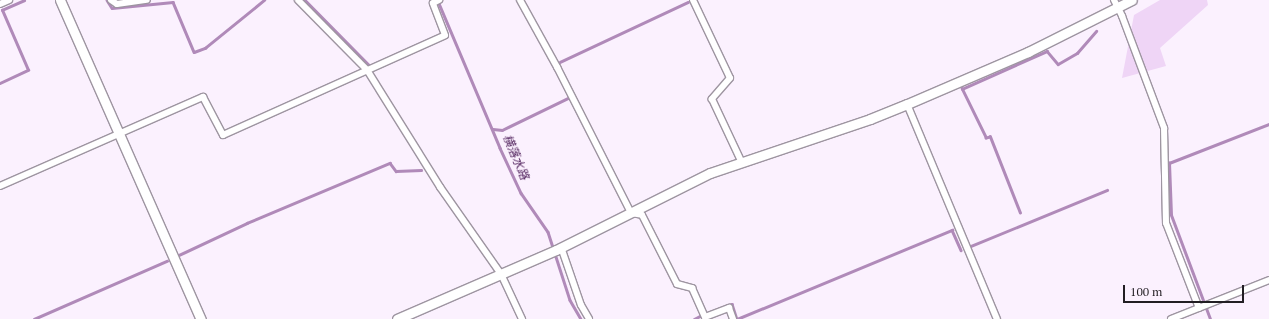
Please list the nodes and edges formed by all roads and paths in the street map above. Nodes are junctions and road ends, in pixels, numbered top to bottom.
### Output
1 (9, 0) edge
2 (60, 0) edge
3 (111, 0) edge
4 (147, 0) edge
5 (298, 0) edge
6 (520, 0) edge
7 (693, 0) edge
8 (1132, 0) edge
9 (436, 2) edge
10 (0, 4) edge
11 (1116, 4) edge
12 (367, 70) junction
13 (907, 104) junction
14 (119, 133) junction
15 (741, 161) junction
16 (0, 186) edge
17 (631, 213) junction
18 (556, 250) junction
19 (501, 274) junction
20 (1269, 280) edge
21 (1199, 308) junction
22 (703, 318) edge
23 (201, 319) edge
24 (397, 319) edge
25 (522, 319) edge
26 (589, 319) edge
27 (733, 319) edge
28 (997, 319) edge
29 (1172, 319) edge

1 - 10 street
2 - 14 street
3 - 4 street
5 - 12 street
6 - 17 street
7 - 15 street
8 - 11 street
9 - 12 street
11 - 13 street
11 - 21 street
12 - 14 street
12 - 19 street
13 - 15 street
13 - 28 street
14 - 16 street
14 - 23 street
15 - 17 street
17 - 18 street
17 - 22 street
18 - 19 street
18 - 26 street
19 - 24 street
19 - 25 street
20 - 21 street
21 - 29 street
22 - 27 street

